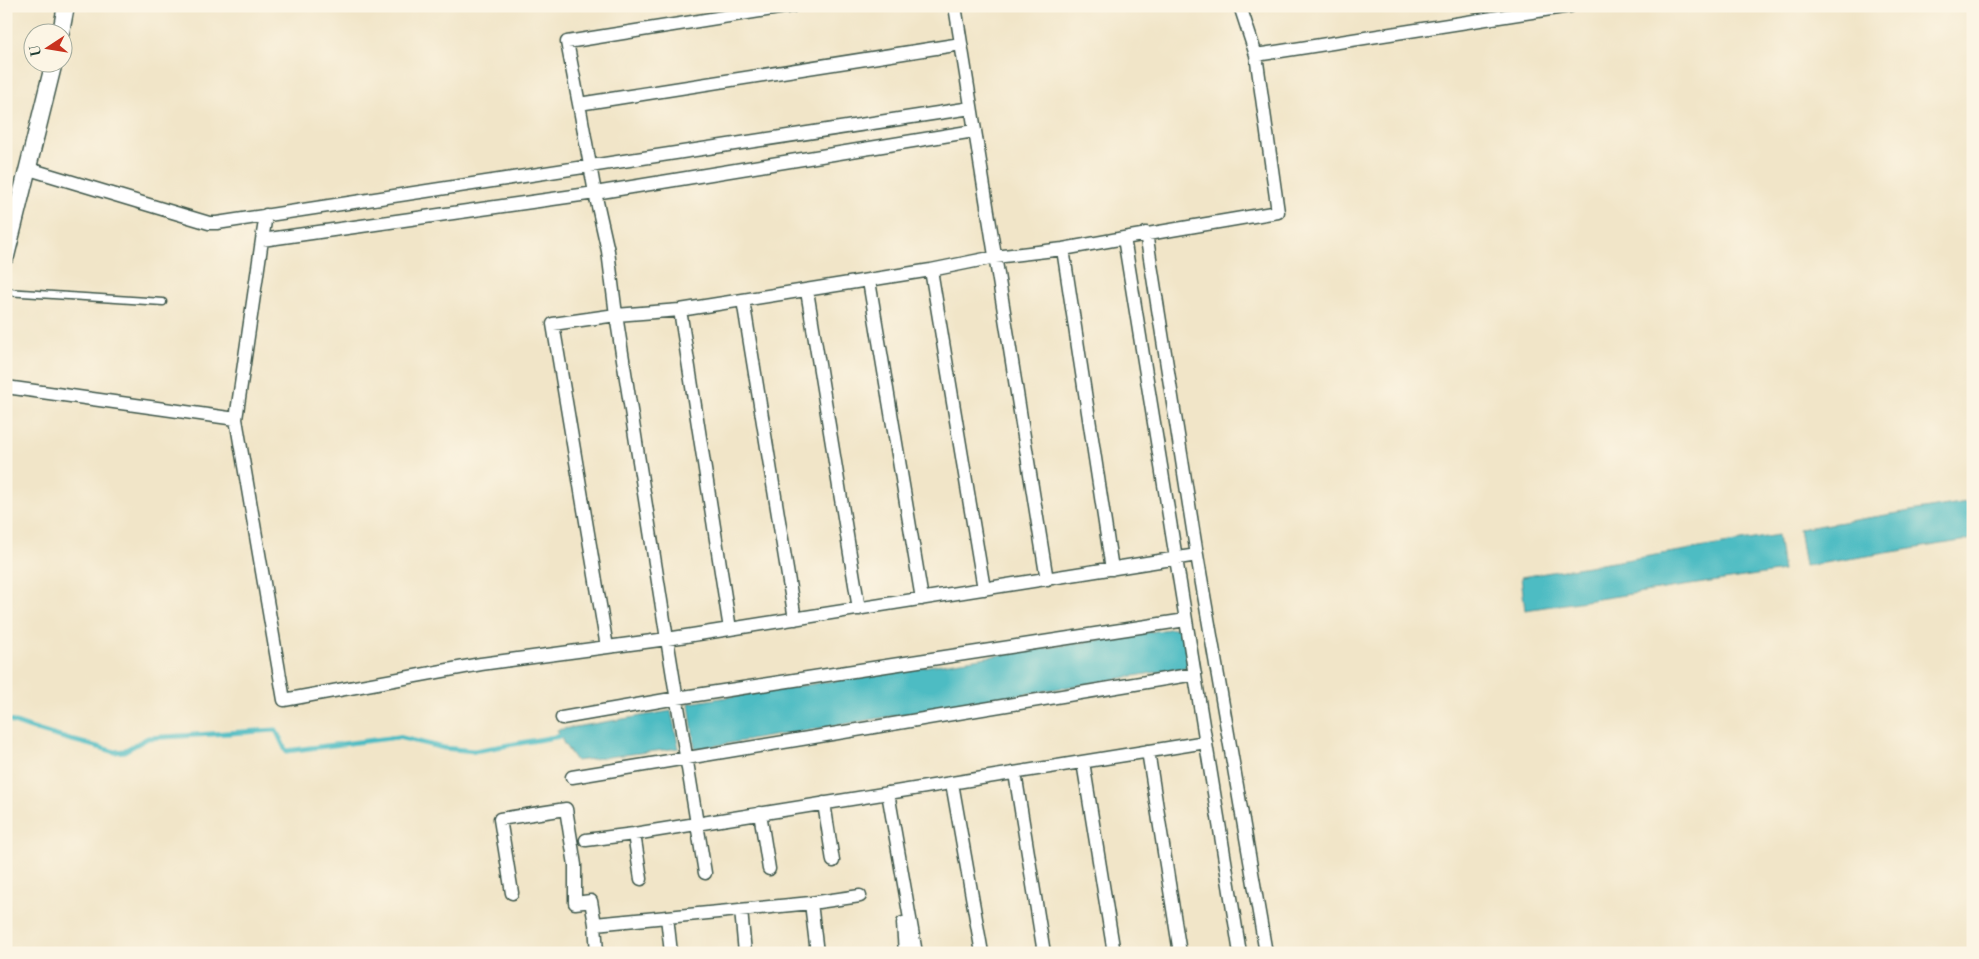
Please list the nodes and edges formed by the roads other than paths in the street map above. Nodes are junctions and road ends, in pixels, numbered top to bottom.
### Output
1 (66, 6) edge
2 (792, 6) edge
3 (955, 6) edge
4 (1240, 6) edge
5 (1570, 6) edge
6 (62, 22) edge
7 (961, 44) junction
8 (1256, 55) junction
9 (52, 72) edge
10 (579, 104) junction
11 (971, 108) junction
12 (974, 131) junction
13 (590, 167) junction
14 (29, 169) junction
15 (595, 193) junction
16 (266, 216) junction
17 (1146, 233) junction
18 (1124, 238) junction
19 (262, 240) junction
20 (1063, 249) junction
21 (6, 256) edge
22 (995, 257) junction
23 (931, 270) junction
24 (869, 281) junction
25 (807, 291) junction
26 (6, 292) edge
27 (743, 300) junction
28 (163, 302) dead end
29 (680, 310) junction
30 (616, 315) junction
31 (6, 387) edge
32 (236, 419) junction
33 (1197, 555) junction
34 (1176, 559) junction
35 (1112, 569) junction
36 (1047, 580) junction
37 (984, 589) junction
38 (922, 599) junction
39 (859, 609) junction
40 (795, 619) junction
41 (1186, 620) junction
42 (730, 629) junction
43 (667, 639) junction
44 (607, 647) junction
45 (1195, 674) junction
46 (677, 698) junction
47 (562, 718) dead end
48 (1206, 742) junction
49 (1148, 751) junction
50 (687, 758) junction
51 (1084, 762) junction
52 (1015, 773) junction
53 (572, 777) dead end
54 (952, 783) junction
55 (888, 793) junction
56 (824, 803) junction
57 (760, 813) junction
58 (697, 823) junction
59 (634, 834) junction
60 (586, 840) dead end
61 (897, 850) junction
62 (833, 861) dead end
63 (769, 869) dead end
64 (705, 873) dead end
65 (641, 879) dead end
66 (512, 893) dead end
67 (860, 896) dead end
68 (812, 903) junction
69 (741, 910) junction
70 (667, 917) junction
71 (594, 924) junction
72 (597, 953) edge
73 (671, 953) edge
74 (745, 953) edge
75 (817, 953) edge
76 (906, 953) edge
77 (916, 953) edge
78 (982, 953) edge
79 (1044, 953) edge
80 (1114, 953) edge
81 (1180, 953) edge
82 (1240, 953) edge
83 (1266, 953) edge

1 - 6 street
2 - 10 street
3 - 7 street
4 - 8 street
5 - 8 street
7 - 10 street
7 - 11 street
8 - 17 street
9 - 14 street
10 - 13 street
11 - 12 street
11 - 13 street
12 - 15 street
12 - 22 street
13 - 15 street
13 - 16 street
14 - 16 street
14 - 21 street
15 - 19 street
15 - 30 street
16 - 19 street
17 - 18 street
17 - 33 street
18 - 20 street
18 - 34 street
19 - 32 street
20 - 22 street
20 - 35 street
22 - 23 street
22 - 36 street
23 - 24 street
23 - 37 street
24 - 25 street
24 - 38 street
25 - 27 street
25 - 39 street
26 - 28 lane
27 - 29 street
27 - 40 street
29 - 30 street
29 - 42 street
30 - 43 street
30 - 44 street
31 - 32 street
32 - 44 street
33 - 34 street
33 - 83 street
34 - 35 street
34 - 41 street
35 - 36 street
36 - 37 street
37 - 38 street
38 - 39 street
39 - 40 street
40 - 42 street
41 - 45 street
41 - 46 street
42 - 43 street
43 - 44 street
43 - 46 street
45 - 48 street
45 - 50 street
46 - 47 street
46 - 50 street
48 - 49 street
48 - 82 street
49 - 51 street
49 - 81 street
50 - 53 street
50 - 58 street
51 - 52 street
51 - 80 street
52 - 54 street
52 - 79 street
54 - 55 street
54 - 78 street
55 - 56 street
55 - 61 street
56 - 57 street
56 - 62 street
57 - 58 street
57 - 63 street
58 - 59 street
58 - 64 street
59 - 60 street
59 - 65 street
61 - 76 street
61 - 77 street
66 - 71 street
67 - 68 street
68 - 69 street
68 - 75 street
69 - 70 street
69 - 74 street
70 - 71 street
70 - 73 street
71 - 72 street

